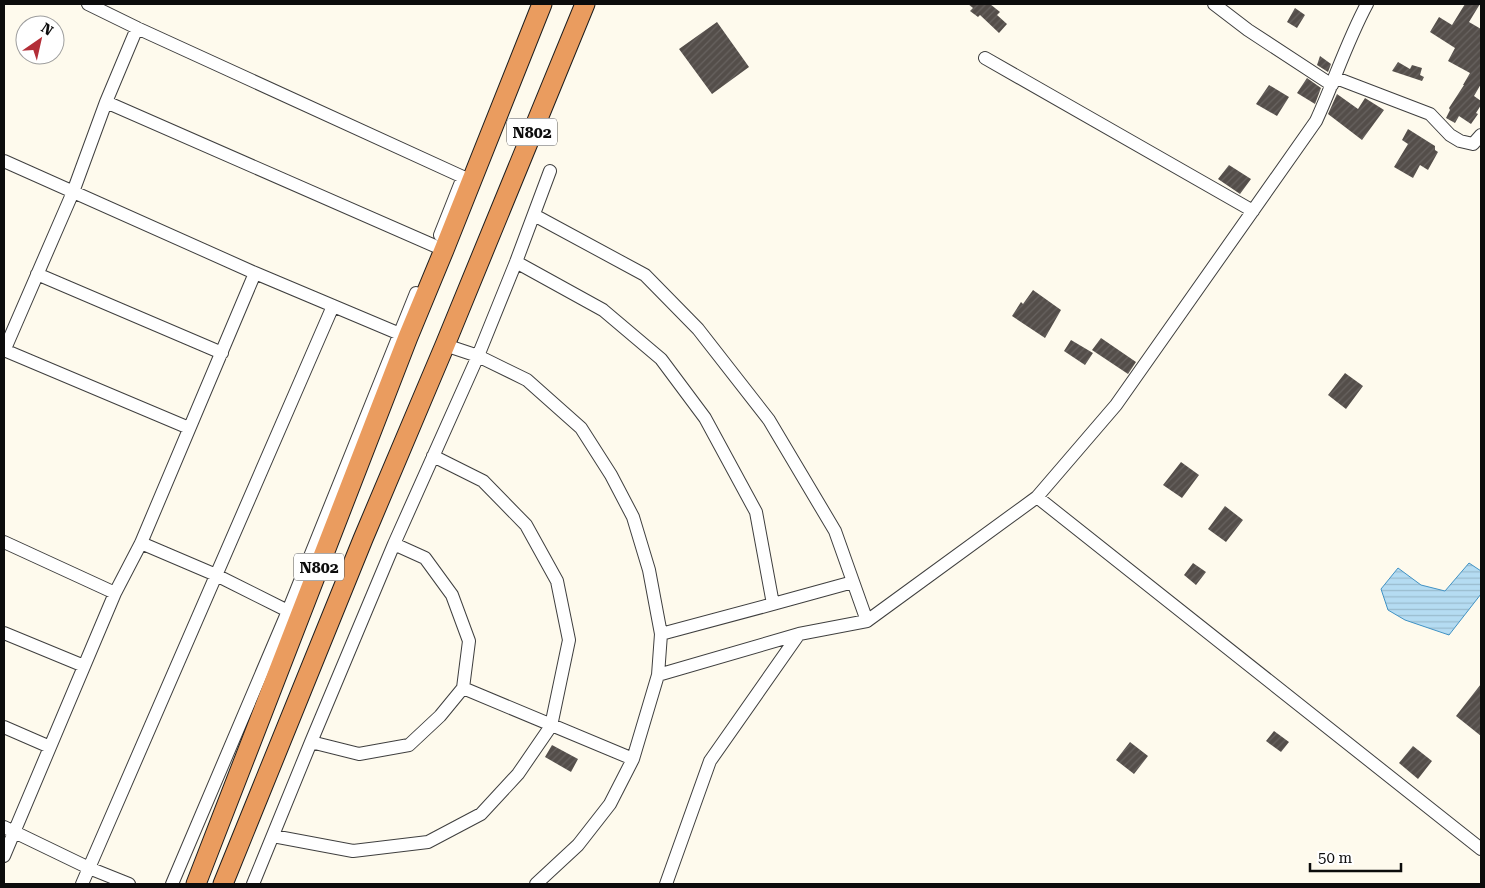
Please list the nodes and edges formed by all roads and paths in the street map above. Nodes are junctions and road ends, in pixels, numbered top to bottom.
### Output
1 (88, 4) edge
2 (542, 4) edge
3 (585, 4) edge
4 (1214, 4) edge
5 (1367, 4) edge
6 (137, 28) junction
7 (985, 58) dead end
8 (1334, 81) junction
9 (106, 102) junction
10 (1481, 135) edge
11 (4, 161) edge
12 (550, 171) dead end
13 (73, 192) junction
14 (1253, 211) junction
15 (534, 215) junction
16 (440, 249) junction
17 (516, 262) junction
18 (255, 273) junction
19 (37, 274) junction
20 (333, 306) junction
21 (9, 325) edge
22 (404, 335) junction
23 (445, 345) junction
24 (4, 351) edge
25 (222, 353) junction
26 (478, 356) junction
27 (189, 428) junction
28 (433, 456) junction
29 (1037, 497) junction
30 (4, 542) edge
31 (141, 543) junction
32 (394, 544) junction
33 (216, 575) junction
34 (853, 582) junction
35 (115, 593) junction
36 (773, 604) junction
37 (288, 611) junction
38 (867, 621) junction
39 (4, 633) edge
40 (661, 634) junction
41 (799, 634) junction
42 (84, 666) junction
43 (658, 675) junction
44 (463, 688) junction
45 (550, 726) junction
46 (4, 727) edge
47 (311, 742) junction
48 (50, 747) junction
49 (633, 759) junction
50 (9, 829) edge
51 (273, 836) junction
52 (1481, 849) edge
53 (4, 856) edge
54 (89, 868) junction
55 (82, 884) edge
56 (129, 884) edge
57 (172, 884) edge
58 (196, 884) edge
59 (223, 884) edge
60 (254, 884) edge
61 (536, 884) edge
62 (666, 884) edge

1 - 6 street
2 - 16 highway, N802
3 - 23 highway, N802
4 - 8 street
5 - 8 street
6 - 9 street
6 - 16 street
7 - 14 street
8 - 10 street
8 - 14 street
9 - 13 street
9 - 16 street
11 - 13 street
12 - 15 street
13 - 18 street
13 - 19 street
14 - 29 street
15 - 17 street
15 - 34 street
16 - 22 highway, N802
17 - 26 street
17 - 36 street
18 - 20 street
18 - 25 street
19 - 21 street
19 - 25 street
20 - 22 street
20 - 33 street
21 - 24 street
22 - 37 street
22 - 58 highway, N802
23 - 26 street
23 - 59 highway, N802
24 - 27 street
25 - 27 street
26 - 28 street
26 - 40 street
27 - 31 street
28 - 32 street
28 - 45 street
29 - 38 street
29 - 52 street
30 - 35 street
31 - 33 street
31 - 35 street
32 - 44 street
32 - 47 street
33 - 37 street
33 - 54 street
34 - 36 street
34 - 38 street
35 - 42 street
36 - 40 street
37 - 57 street
38 - 41 street
39 - 42 street
40 - 43 street
41 - 43 street
41 - 62 street
42 - 48 street
43 - 49 street
44 - 45 street
44 - 47 street
45 - 49 street
45 - 51 street
46 - 48 street
47 - 51 street
48 - 50 street
49 - 61 street
50 - 53 street
50 - 54 street
51 - 60 street
54 - 55 street
54 - 56 street

